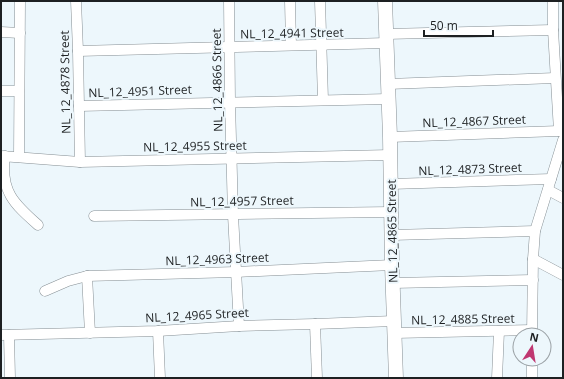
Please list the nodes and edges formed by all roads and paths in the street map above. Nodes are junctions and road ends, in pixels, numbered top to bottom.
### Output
1 (20, 1) edge
2 (76, 1) edge
3 (229, 1) edge
4 (290, 1) edge
5 (320, 1) edge
6 (385, 1) edge
7 (554, 1) edge
8 (553, 30) junction
9 (1, 32) edge
10 (20, 33) junction
11 (386, 39) junction
12 (291, 45) junction
13 (322, 45) junction
14 (229, 47) junction
15 (78, 51) junction
16 (556, 78) junction
17 (388, 84) junction
18 (1, 91) edge
19 (19, 91) junction
20 (388, 99) junction
21 (323, 100) junction
22 (230, 102) junction
23 (79, 106) junction
24 (562, 134) edge
25 (390, 137) junction
26 (390, 155) junction
27 (3, 156) edge
28 (19, 158) junction
29 (231, 158) junction
30 (80, 162) junction
31 (551, 179) junction
32 (391, 184) junction
33 (548, 190) junction
34 (563, 198) edge
35 (391, 212) junction
36 (233, 215) junction
37 (94, 216) dead end
38 (38, 225) dead end
39 (535, 231) junction
40 (392, 235) junction
41 (533, 259) junction
42 (392, 265) junction
43 (236, 272) junction
44 (563, 275) edge
45 (87, 276) junction
46 (533, 280) junction
47 (393, 283) junction
48 (45, 291) dead end
49 (316, 324) junction
50 (239, 326) junction
51 (395, 327) junction
52 (532, 327) edge
53 (158, 331) junction
54 (499, 331) junction
55 (512, 331) edge
56 (90, 333) junction
57 (5, 335) edge
58 (532, 367) edge
59 (10, 378) edge
60 (160, 378) edge
61 (317, 378) edge
62 (396, 378) edge
63 (497, 378) edge
64 (532, 378) edge

1 - 10 street
2 - 15 street, NL_12_4878 Street
3 - 14 street, NL_12_4866 Street
4 - 12 street
5 - 13 street
6 - 11 street, NL_12_4865 Street
7 - 8 street
8 - 11 street, NL_12_4941 Street
8 - 16 street
9 - 10 street
10 - 19 street
11 - 13 street, NL_12_4941 Street
11 - 17 street, NL_12_4865 Street
12 - 13 street, NL_12_4941 Street
12 - 14 street, NL_12_4941 Street
13 - 21 street
14 - 15 street, NL_12_4941 Street
14 - 22 street, NL_12_4866 Street
15 - 23 street, NL_12_4878 Street
16 - 17 street
16 - 24 street
17 - 20 street, NL_12_4865 Street
18 - 19 street
19 - 28 street
20 - 21 street, NL_12_4951 Street
20 - 25 street, NL_12_4865 Street
21 - 22 street, NL_12_4951 Street
22 - 23 street, NL_12_4951 Street
22 - 29 street, NL_12_4866 Street
23 - 30 street, NL_12_4878 Street
24 - 25 street, NL_12_4867 Street
24 - 31 street
25 - 26 street, NL_12_4865 Street
26 - 29 street, NL_12_4955 Street
26 - 32 street, NL_12_4865 Street
27 - 28 street, NL_12_4955 Street
27 - 38 street
28 - 30 street, NL_12_4955 Street
29 - 30 street, NL_12_4955 Street
29 - 36 street, NL_12_4866 Street
31 - 32 street, NL_12_4873 Street
31 - 33 street
32 - 35 street, NL_12_4865 Street
33 - 34 street
33 - 39 street
35 - 36 street, NL_12_4957 Street
35 - 40 street, NL_12_4865 Street
36 - 37 street, NL_12_4957 Street
36 - 43 street, NL_12_4866 Street
39 - 40 street
39 - 41 street
40 - 42 street, NL_12_4865 Street
41 - 44 street
41 - 46 street
42 - 43 street, NL_12_4963 Street
42 - 47 street, NL_12_4865 Street
43 - 45 street, NL_12_4963 Street
43 - 50 street, NL_12_4866 Street
45 - 48 street, NL_12_4963 Street
45 - 56 street
46 - 47 street
46 - 52 street
47 - 51 street, NL_12_4865 Street
49 - 50 street, NL_12_4965 Street
49 - 51 street, NL_12_4965 Street
49 - 61 street
50 - 53 street, NL_12_4965 Street
51 - 54 street, NL_12_4885 Street
51 - 62 street, NL_12_4865 Street
53 - 56 street, NL_12_4965 Street
53 - 60 street
54 - 55 street, NL_12_4885 Street
54 - 63 street
56 - 57 street, NL_12_4965 Street
57 - 59 street
58 - 64 street

